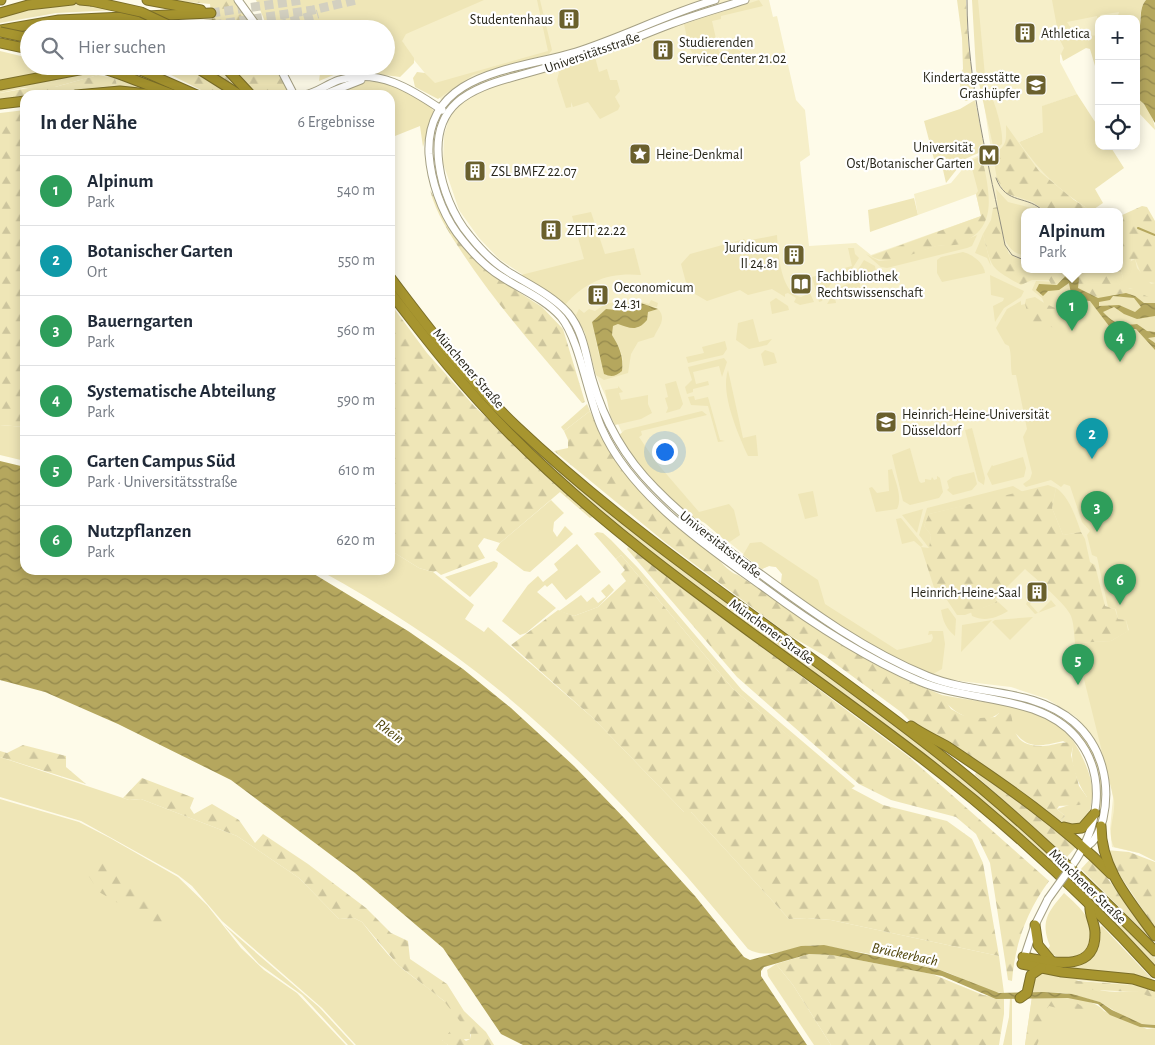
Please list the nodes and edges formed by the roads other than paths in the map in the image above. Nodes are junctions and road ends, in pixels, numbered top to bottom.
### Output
1 (72, 0) edge
2 (80, 0) edge
3 (147, 0) edge
4 (238, 0) edge
5 (715, 0) edge
6 (745, 0) edge
7 (91, 1) edge
8 (0, 14) edge
9 (59, 20) edge
10 (158, 20) edge
11 (253, 20) edge
12 (20, 27) edge
13 (0, 31) edge
14 (20, 36) edge
15 (20, 40) edge
16 (0, 43) edge
17 (20, 47) edge
18 (55, 75) edge
19 (124, 75) edge
20 (154, 75) edge
21 (208, 75) edge
22 (232, 75) edge
23 (284, 75) edge
24 (494, 78) junction
25 (386, 80) junction
26 (0, 86) edge
27 (162, 90) edge
28 (187, 90) edge
29 (232, 90) edge
30 (246, 90) edge
31 (291, 90) edge
32 (319, 90) edge
33 (337, 90) edge
34 (20, 102) edge
35 (0, 104) edge
36 (440, 108) junction
37 (447, 113) junction
38 (395, 283) edge
39 (395, 299) edge
40 (878, 708) junction
41 (1095, 813) junction
42 (1057, 824) junction
43 (1101, 826) junction
44 (1082, 851) junction
45 (1111, 874) junction
46 (1090, 906) junction
47 (1035, 925) junction
48 (1155, 936) edge
49 (1155, 951) edge
50 (1023, 961) junction
51 (1053, 963) junction
52 (1041, 968) junction
53 (1155, 973) edge
54 (1155, 986) edge
55 (1020, 998) dead end

1 - 8 highway
2 - 7 highway
3 - 9 highway
4 - 11 street
5 - 24 street, Universitätsstraße
6 - 24 street, Universitätsstraße
7 - 10 highway, bridge
12 - 13 highway
13 - 14 highway, bridge
15 - 16 highway
16 - 17 highway
18 - 26 highway
19 - 27 highway, bridge
20 - 28 highway
21 - 29 highway
22 - 30 highway
23 - 31 street
24 - 36 street, Universitätsstraße
24 - 37 street, Universitätsstraße
25 - 32 street
25 - 33 street
25 - 36 street
34 - 35 highway
36 - 37 street
36 - 41 street, Universitätsstraße
37 - 43 street, Universitätsstraße
38 - 40 highway, Münchener Straße
39 - 46 highway, Münchener Straße
40 - 42 highway
40 - 49 highway, Münchener Straße
41 - 42 highway
41 - 44 street, Universitätsstraße
42 - 44 highway
43 - 44 street, Universitätsstraße
43 - 45 highway
44 - 45 highway
44 - 47 street, Universitätsstraße, bridge
45 - 48 highway
46 - 51 highway
46 - 53 highway, Münchener Straße
47 - 50 street, Universitätsstraße
47 - 51 highway
50 - 51 highway
50 - 52 highway
52 - 54 highway
52 - 55 highway

